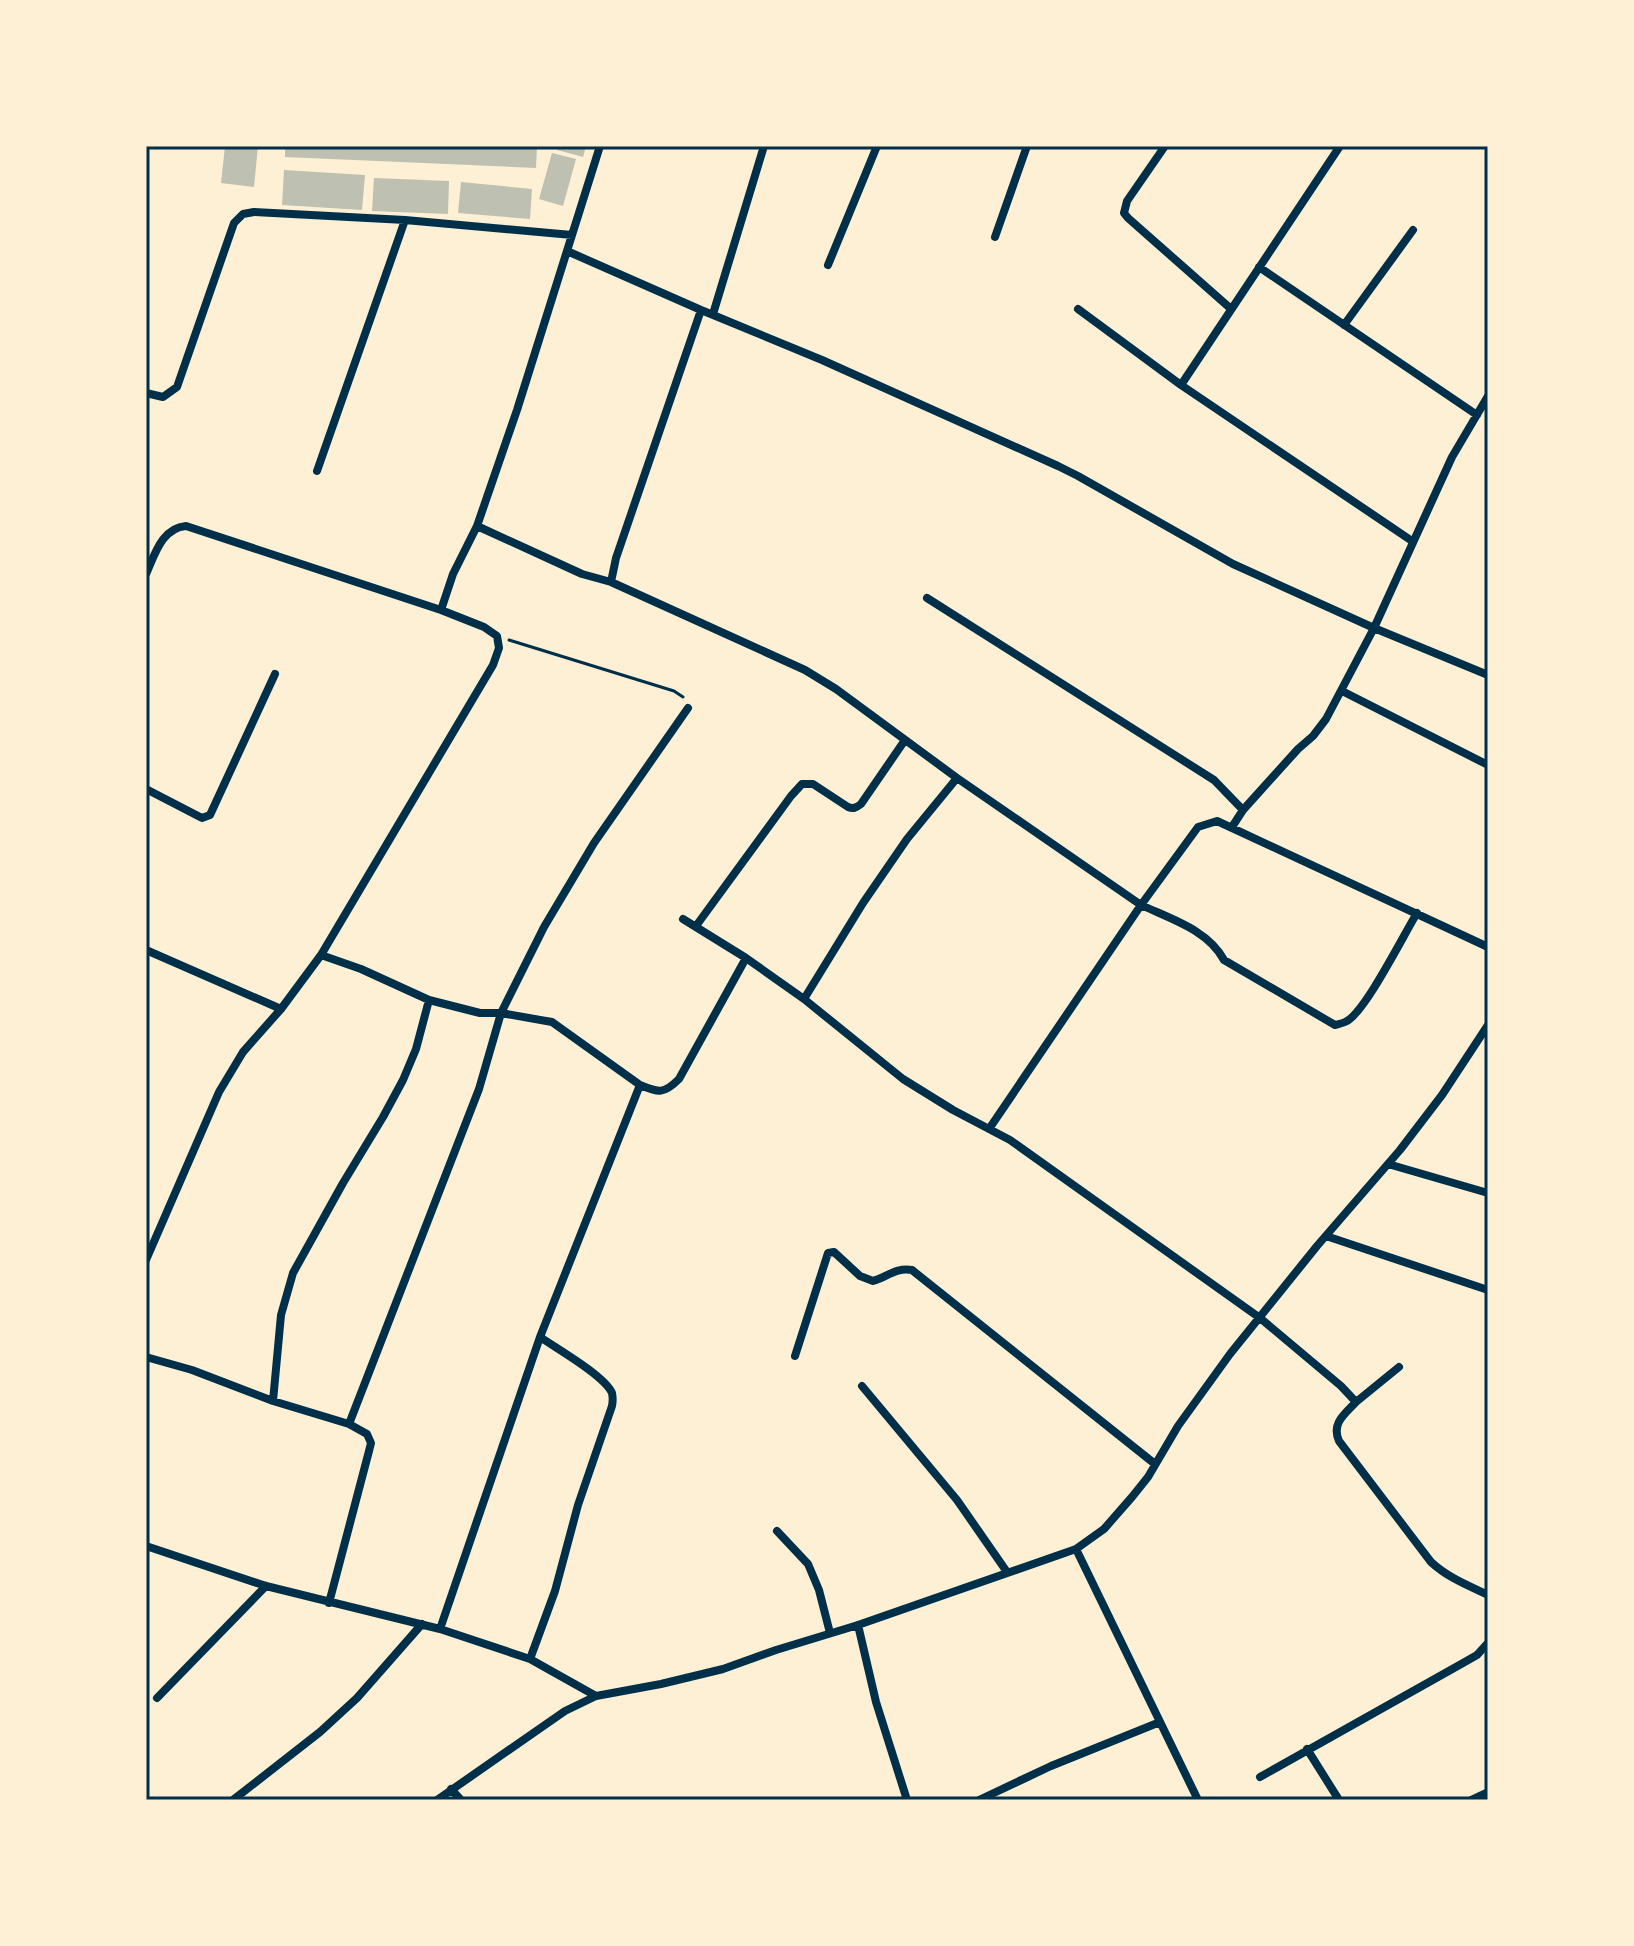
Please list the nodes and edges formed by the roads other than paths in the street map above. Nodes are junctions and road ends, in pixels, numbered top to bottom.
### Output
1 (600, 146) edge
2 (764, 146) edge
3 (877, 146) edge
4 (1027, 146) edge
5 (1165, 146) edge
6 (1340, 146) edge
7 (405, 220) junction
8 (1413, 230) dead end
9 (572, 235) junction
10 (995, 237) dead end
11 (567, 251) junction
12 (828, 265) dead end
13 (1259, 267) junction
14 (1230, 308) junction
15 (1078, 309) dead end
16 (701, 310) junction
17 (713, 314) junction
18 (1344, 325) junction
19 (1181, 385) junction
20 (146, 393) edge
21 (1488, 396) edge
22 (1477, 415) junction
23 (317, 471) dead end
24 (477, 526) junction
25 (1412, 541) junction
26 (146, 574) edge
27 (611, 582) junction
28 (927, 598) dead end
29 (441, 610) junction
30 (1374, 628) junction
31 (275, 674) dead end
32 (1488, 675) edge
33 (1342, 691) junction
34 (688, 708) road end
35 (905, 740) junction
36 (1488, 765) edge
37 (957, 778) junction
38 (146, 789) edge
39 (1243, 810) junction
40 (1232, 827) junction
41 (1141, 905) junction
42 (1417, 913) junction
43 (683, 919) dead end
44 (696, 926) junction
45 (1488, 947) edge
46 (146, 950) edge
47 (321, 955) junction
48 (746, 958) junction
49 (804, 999) junction
50 (429, 1000) junction
51 (281, 1009) junction
52 (501, 1013) junction
53 (1488, 1025) edge
54 (640, 1085) junction
55 (989, 1129) junction
56 (1388, 1164) junction
57 (1488, 1193) edge
58 (1326, 1236) junction
59 (146, 1260) edge
60 (1488, 1290) edge
61 (1260, 1318) junction
62 (540, 1337) junction
63 (795, 1356) dead end
64 (146, 1357) edge
65 (1399, 1367) dead end
66 (862, 1386) dead end
67 (273, 1401) junction
68 (1356, 1402) junction
69 (349, 1424) junction
70 (1155, 1464) junction
71 (777, 1531) dead end
72 (146, 1546) edge
73 (1076, 1549) junction
74 (1007, 1572) junction
75 (266, 1586) junction
76 (1488, 1595) edge
77 (329, 1603) junction
78 (422, 1624) junction
79 (858, 1625) junction
80 (440, 1629) junction
81 (830, 1633) junction
82 (1488, 1643) edge
83 (530, 1659) junction
84 (596, 1696) junction
85 (157, 1698) dead end
86 (1160, 1722) junction
87 (1307, 1749) junction
88 (1260, 1777) dead end
89 (451, 1789) junction
90 (1488, 1792) edge
91 (233, 1800) edge
92 (437, 1800) edge
93 (461, 1800) edge
94 (907, 1800) edge
95 (979, 1800) edge
96 (1198, 1800) edge
97 (1339, 1800) edge
98 (1471, 1800) edge

1 - 9 street
2 - 17 street
3 - 12 street
4 - 10 street
5 - 14 street
6 - 13 street
7 - 9 street
7 - 20 street
7 - 23 street
8 - 18 street
9 - 11 street
11 - 16 street
11 - 24 street
13 - 14 street
13 - 18 street
14 - 19 street
15 - 19 street
16 - 17 street
16 - 27 street
17 - 30 street
18 - 22 street
19 - 25 street
21 - 22 street
22 - 25 street
24 - 27 street
24 - 29 street
25 - 30 street
26 - 29 street
27 - 35 street
28 - 39 street
29 - 47 street
30 - 32 street
30 - 33 street
31 - 38 street
33 - 36 street
33 - 39 street
34 - 52 street
35 - 37 street
35 - 44 street
37 - 41 street
37 - 49 street
39 - 40 street
40 - 41 street
40 - 42 street
41 - 42 street
41 - 55 street
42 - 45 street
43 - 44 street
44 - 48 street
46 - 51 street
47 - 50 street
47 - 51 street
48 - 49 street
48 - 54 street
49 - 55 street
50 - 52 street
50 - 67 street
51 - 59 street
52 - 54 street
52 - 69 street
53 - 56 street
54 - 62 street
55 - 61 street
56 - 57 street
56 - 58 street
58 - 60 street
58 - 61 street
61 - 68 street
61 - 70 street
62 - 80 street
62 - 83 street
63 - 70 street
64 - 67 street
65 - 68 street
66 - 74 street
67 - 69 street
68 - 76 street
69 - 77 street
70 - 73 street
71 - 81 street
72 - 75 street
73 - 74 street
73 - 86 street
74 - 79 street
75 - 77 street
75 - 85 street
77 - 78 street
78 - 80 street
78 - 91 street
79 - 81 street
79 - 94 street
80 - 83 street
81 - 84 street
82 - 87 street
83 - 84 street
84 - 89 street
86 - 95 street
86 - 96 street
87 - 88 street
87 - 97 street
89 - 92 street
89 - 93 street
90 - 98 street

